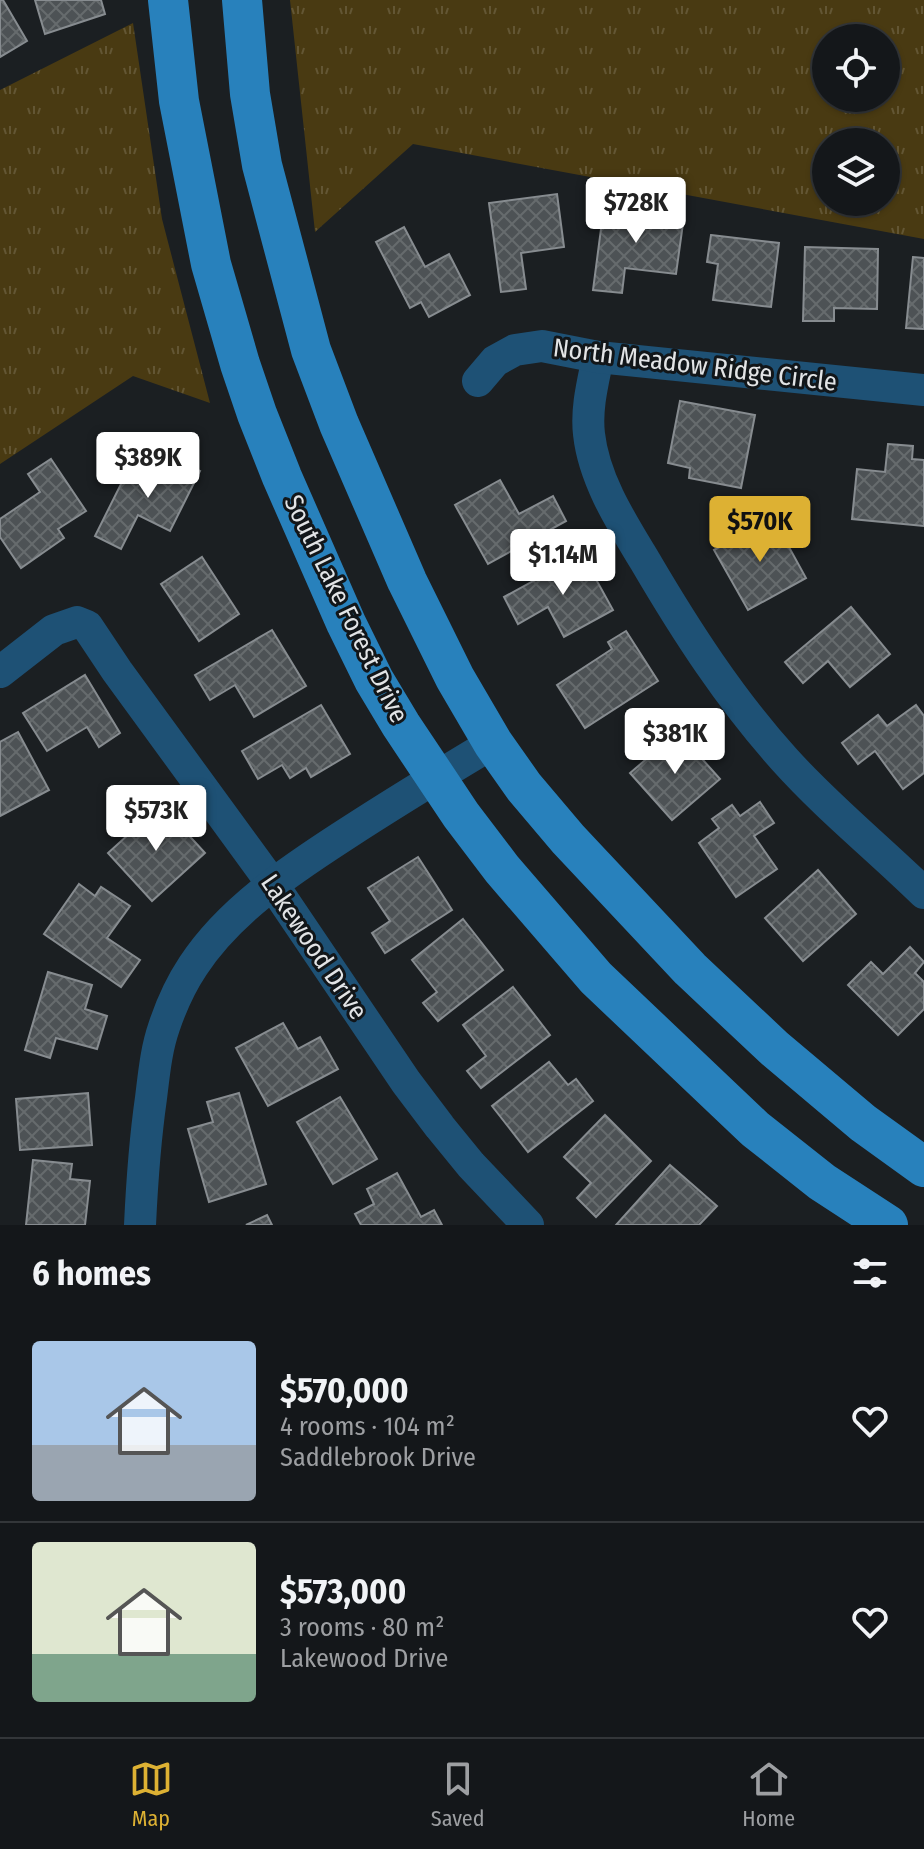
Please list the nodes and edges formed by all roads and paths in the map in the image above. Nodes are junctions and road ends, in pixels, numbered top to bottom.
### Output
1 (168, 0) edge
2 (242, 0) edge
3 (598, 357) junction
4 (478, 381) dead end
5 (924, 390) edge
6 (0, 672) edge
7 (493, 743) junction
8 (435, 778) junction
9 (918, 874) edge
10 (273, 885) junction
11 (924, 1167) edge
12 (140, 1225) edge
13 (528, 1225) edge
14 (888, 1225) edge

1 - 8 main road, South Lake Forest Drive
2 - 7 main road
3 - 4 street, North Meadow Ridge Circle
3 - 5 street, North Meadow Ridge Circle
3 - 9 street
6 - 10 street, Lakewood Drive
7 - 8 street
7 - 11 main road
8 - 10 street
8 - 14 main road, South Lake Forest Drive
10 - 12 street
10 - 13 street, Lakewood Drive

